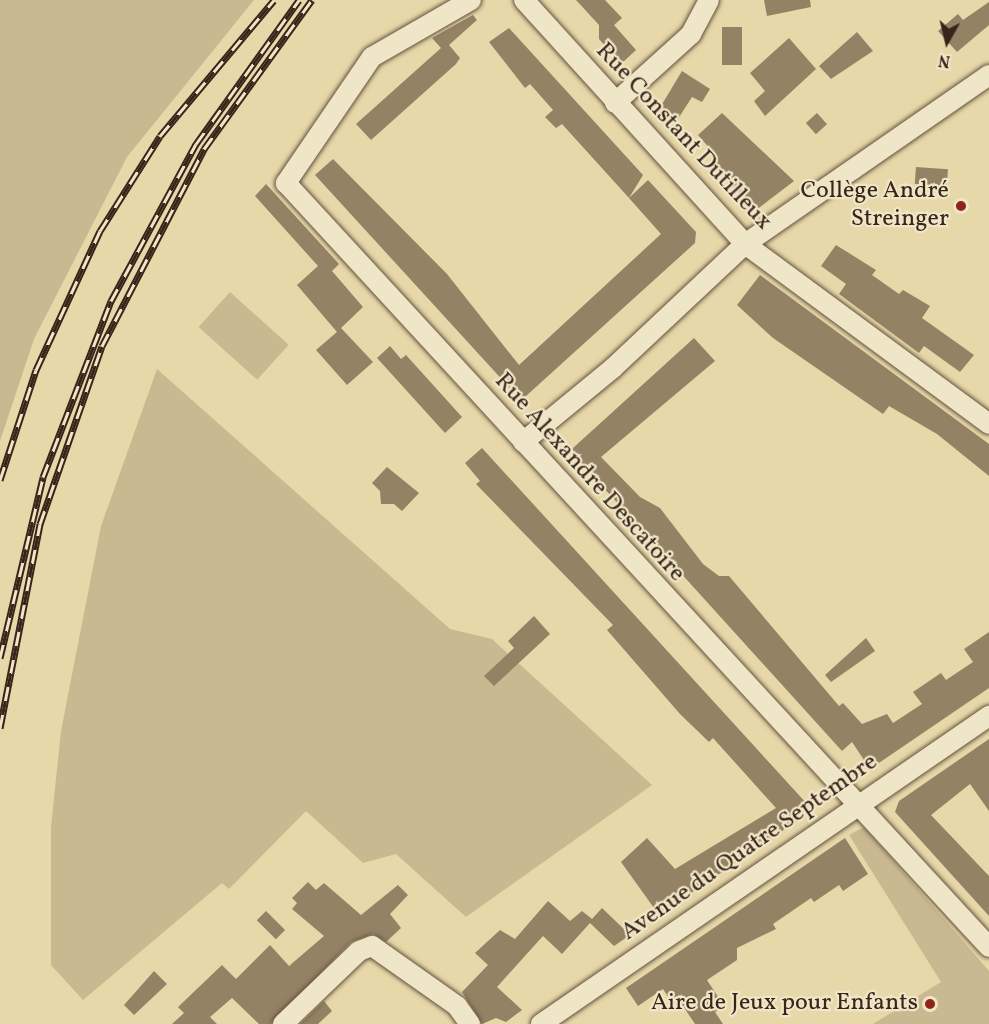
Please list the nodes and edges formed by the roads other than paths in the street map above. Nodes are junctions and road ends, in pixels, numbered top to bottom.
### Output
1 (471, 0) edge
2 (524, 0) edge
3 (710, 0) edge
4 (989, 75) edge
5 (615, 103) junction
6 (745, 244) junction
7 (989, 424) edge
8 (523, 442) junction
9 (989, 716) edge
10 (856, 806) junction
11 (989, 947) edge
12 (283, 1024) edge
13 (470, 1024) edge
14 (541, 1024) edge

1 - 8 street, Rue Alexandre Descatoire
2 - 5 street, Rue Constant Dutilleux
3 - 5 street
4 - 6 street
5 - 6 street, Rue Constant Dutilleux
6 - 7 street, Rue Constant Dutilleux
6 - 8 street
8 - 10 street, Rue Alexandre Descatoire
9 - 10 street, Avenue du Quatre Septembre
10 - 11 street, Rue Alexandre Descatoire
10 - 14 street, Avenue du Quatre Septembre
12 - 13 street

